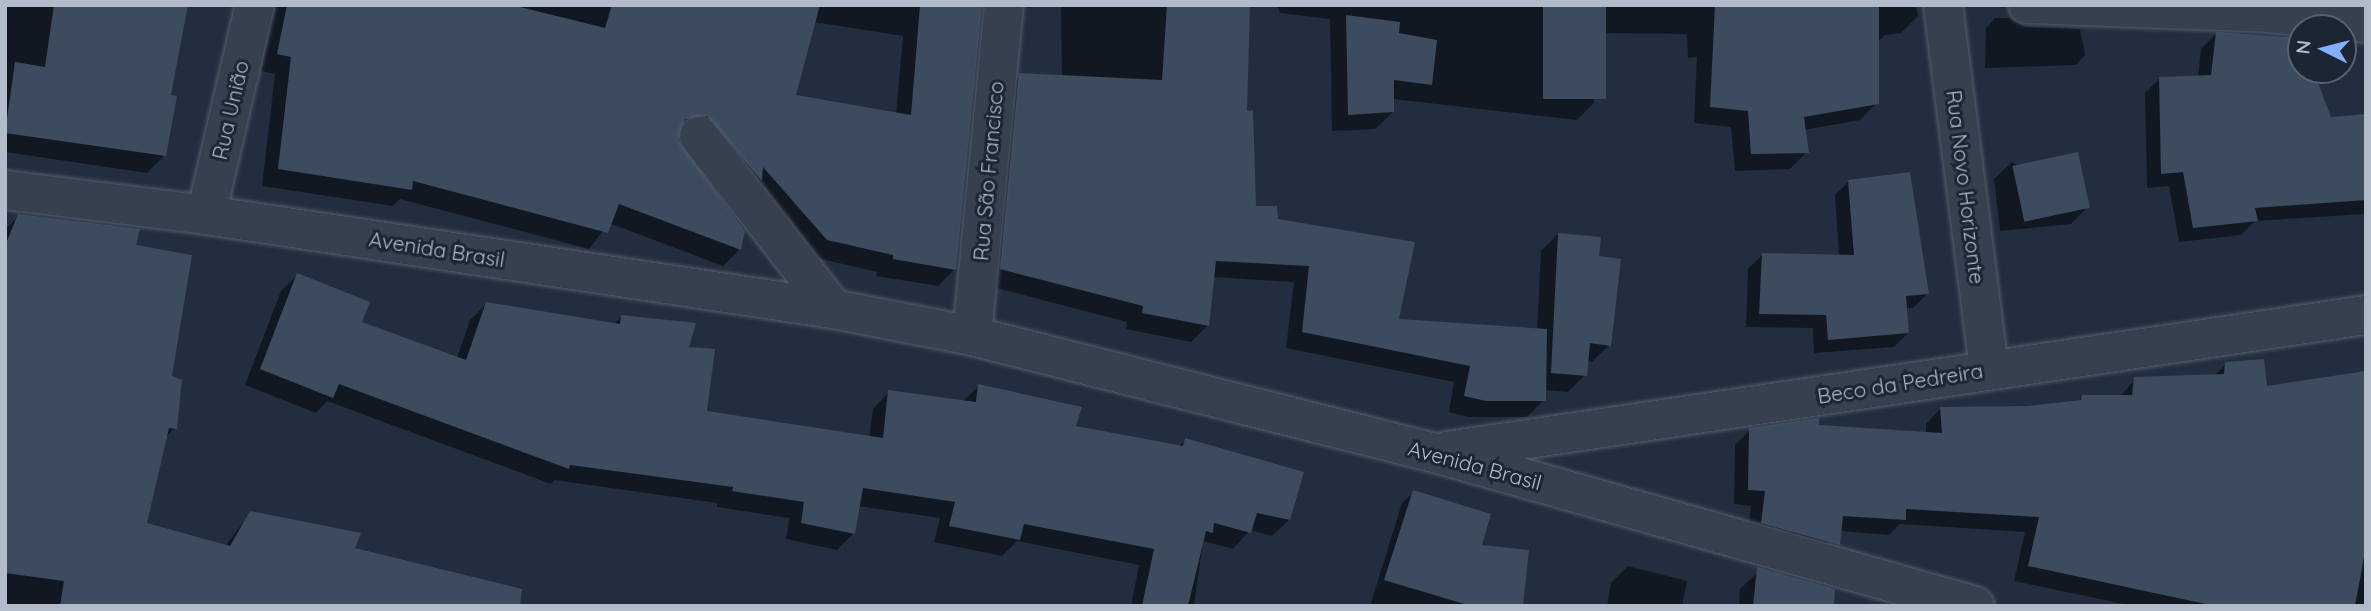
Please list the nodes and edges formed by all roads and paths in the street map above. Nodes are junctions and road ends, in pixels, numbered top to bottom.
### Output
1 (255, 5) edge
2 (1004, 5) edge
3 (1943, 5) edge
4 (2026, 5) edge
5 (2366, 24) edge
6 (699, 136) dead end
7 (5, 190) edge
8 (206, 215) junction
9 (850, 312) junction
10 (2366, 315) edge
11 (972, 336) junction
12 (1989, 369) junction
13 (1435, 453) junction
14 (1975, 606) edge

1 - 8 street, Rua União
2 - 11 street, Rua São Francisco
3 - 12 street, Rua Novo Horizonte
4 - 5 lane
6 - 9 street
7 - 8 street, Avenida Brasil
8 - 9 street, Avenida Brasil
9 - 11 street, Avenida Brasil
10 - 12 street, Beco da Pedreira
11 - 13 street, Avenida Brasil
12 - 13 street, Beco da Pedreira
13 - 14 street, Avenida Brasil

